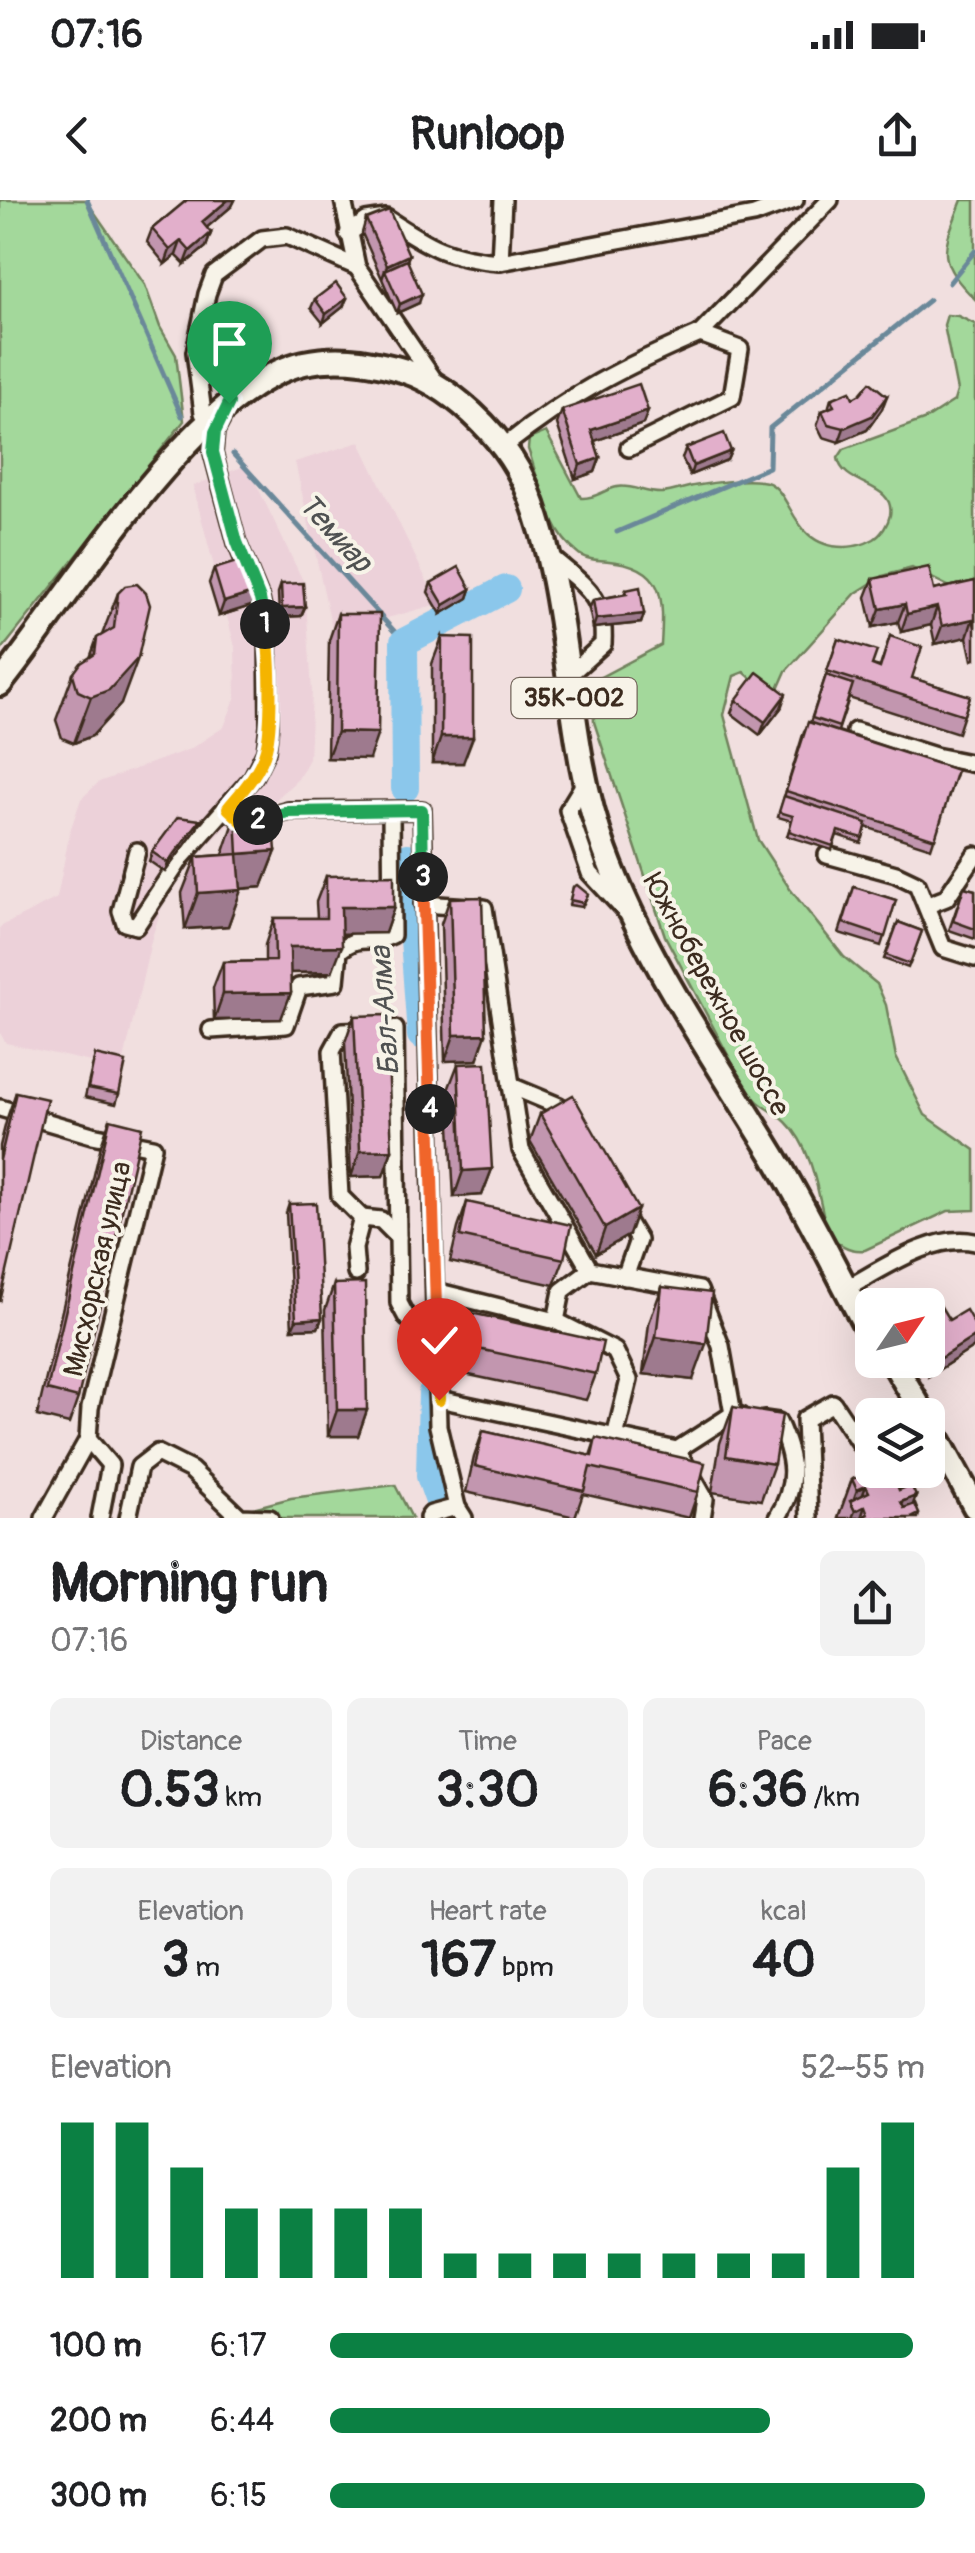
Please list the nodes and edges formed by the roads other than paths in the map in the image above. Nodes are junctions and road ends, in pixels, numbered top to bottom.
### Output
1 (344, 200) edge
2 (504, 200) edge
3 (795, 200) edge
4 (830, 200) edge
5 (348, 234) junction
6 (500, 262) junction
7 (356, 266) junction
8 (700, 334) junction
9 (432, 376) junction
10 (218, 406) junction
11 (506, 444) junction
12 (630, 448) dead end
13 (174, 458) junction
14 (223, 488) junction
15 (553, 560) junction
16 (0, 665) edge
17 (571, 673) junction
18 (0, 684) edge
19 (854, 731) dead end
20 (975, 764) edge
21 (228, 808) junction
22 (390, 810) junction
23 (138, 851) dead end
24 (975, 855) edge
25 (826, 856) dead end
26 (970, 871) edge
27 (424, 904) junction
28 (928, 905) junction
29 (975, 958) edge
30 (211, 1030) dead end
31 (511, 1086) junction
32 (0, 1108) edge
33 (579, 1140) edge
34 (608, 1190) edge
35 (362, 1218) junction
36 (818, 1234) junction
37 (398, 1237) junction
38 (975, 1242) edge
39 (590, 1270) junction
40 (356, 1273) dead end
41 (625, 1277) junction
42 (849, 1287) junction
43 (435, 1291) junction
44 (855, 1300) edge
45 (855, 1302) edge
46 (556, 1321) junction
47 (432, 1324) junction
48 (439, 1400) junction
49 (733, 1414) junction
50 (855, 1436) edge
51 (615, 1437) junction
52 (88, 1439) junction
53 (677, 1450) junction
54 (945, 1453) edge
55 (945, 1473) edge
56 (975, 1507) edge
57 (459, 1511) edge
58 (430, 1517) edge
59 (44, 1518) edge
60 (100, 1518) edge
61 (128, 1518) edge
62 (270, 1518) edge
63 (702, 1518) edge
64 (777, 1518) edge
65 (809, 1518) edge
66 (969, 1518) edge

1 - 5 street
2 - 6 street
3 - 6 street
4 - 8 street
5 - 6 street
5 - 7 street
7 - 9 street
7 - 10 street
8 - 11 street
8 - 12 street
9 - 10 highway, Южнобережное шоссе / 35К-002
9 - 11 highway, Южнобережное шоссе / 35К-002
10 - 13 highway, Южнобережное шоссе
10 - 14 street
10 - 16 highway, Южнобережное шоссе
10 - 36 highway, Южнобережное шоссе / 35К-002
11 - 15 highway, Южнобережное шоссе / 35К-002
13 - 14 street
13 - 18 highway, Южнобережное шоссе
14 - 21 street
15 - 17 highway, Южнобережное шоссе / 35К-002
15 - 17 street
17 - 36 highway, Южнобережное шоссе / 35К-002
19 - 20 street
21 - 22 street
21 - 23 street
22 - 27 street
22 - 30 street
24 - 26 street
25 - 28 street
26 - 28 street
27 - 31 street
27 - 43 street
28 - 29 street
31 - 33 street
31 - 39 street
32 - 52 street, Мисхорская улица
34 - 41 street
35 - 37 street
35 - 37 street
35 - 40 street
36 - 42 highway, Южнобережное шоссе
36 - 45 highway, Южнобережное шоссе
37 - 47 street
38 - 42 street
39 - 41 street
39 - 46 street
41 - 49 street
42 - 44 highway, Южнобережное шоссе
43 - 46 street
43 - 47 street
46 - 51 street
47 - 48 street
48 - 51 street
48 - 57 street
49 - 53 street
49 - 64 street
50 - 65 street
51 - 53 street
52 - 59 street
52 - 60 street
53 - 63 street
54 - 56 highway
55 - 66 highway
57 - 58 street
61 - 62 street

